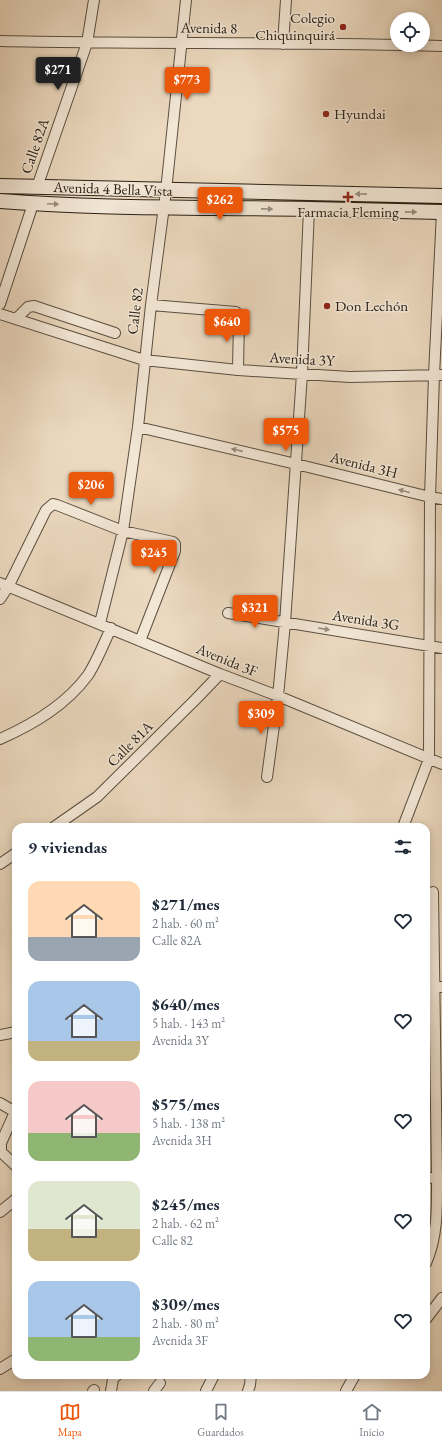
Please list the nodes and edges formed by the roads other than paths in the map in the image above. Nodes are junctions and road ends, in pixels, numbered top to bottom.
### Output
1 (94, 0) edge
2 (186, 0) edge
3 (286, 0) edge
4 (0, 40) edge
5 (182, 42) junction
6 (87, 43) junction
7 (283, 44) junction
8 (442, 46) edge
9 (0, 186) edge
10 (37, 187) junction
11 (166, 191) junction
12 (442, 196) edge
13 (0, 201) edge
14 (33, 204) junction
15 (163, 208) junction
16 (309, 209) junction
17 (442, 212) edge
18 (0, 304) edge
19 (151, 305) junction
20 (0, 314) edge
21 (16, 319) junction
22 (115, 333) dead end
23 (144, 360) junction
24 (238, 370) junction
25 (302, 374) junction
26 (438, 375) edge
27 (138, 427) junction
28 (296, 464) junction
29 (430, 497) junction
30 (442, 499) edge
31 (123, 531) junction
32 (4, 585) edge
33 (0, 599) edge
34 (228, 613) dead end
35 (285, 622) junction
36 (100, 623) junction
37 (111, 628) junction
38 (140, 641) junction
39 (429, 646) junction
40 (442, 648) edge
41 (220, 674) junction
42 (278, 696) junction
43 (0, 739) edge
44 (429, 759) junction
45 (442, 764) edge
46 (267, 777) dead end
47 (60, 823) edge
48 (405, 823) edge
49 (12, 856) edge
50 (0, 864) edge
51 (434, 892) dead end
52 (434, 987) edge
53 (12, 1033) edge
54 (0, 1035) edge
55 (0, 1103) edge
56 (12, 1110) edge
57 (12, 1120) edge
58 (12, 1162) edge
59 (440, 1178) edge
60 (12, 1202) edge
61 (0, 1212) edge
62 (430, 1255) edge
63 (442, 1298) edge
64 (430, 1314) edge
65 (12, 1362) edge
66 (0, 1369) edge
67 (113, 1379) edge
68 (212, 1379) edge
69 (251, 1379) edge
70 (353, 1379) edge
71 (111, 1391) edge
72 (206, 1391) edge
73 (248, 1391) edge
74 (346, 1391) edge

1 - 6 street, Calle 82A
2 - 5 street, Calle 82
3 - 7 street
4 - 6 street, Avenida 8
5 - 6 street, Avenida 8
5 - 7 street, Avenida 8
5 - 11 street, Calle 82
6 - 10 street, Calle 82A
7 - 8 street, Avenida 8
9 - 10 street, Avenida 4 Bella Vista
10 - 11 street, Avenida 4 Bella Vista
12 -> 11 street, Avenida 4 Bella Vista
11 - 15 street, Calle 82
13 - 14 street, Avenida 4 Bella Vista
14 -> 15 street, Avenida 4 Bella Vista
14 - 18 street
15 -> 16 street, Avenida 4 Bella Vista
15 - 19 street, Calle 82
16 -> 17 street, Avenida 4 Bella Vista
16 - 25 street
17 - 26 street
19 - 23 street, Calle 82
19 - 24 street
20 - 21 street, Avenida 3Y
21 - 22 street
21 - 23 street, Avenida 3Y
23 - 24 street, Avenida 3Y
23 - 27 street, Calle 82
24 - 25 street, Avenida 3Y
25 - 26 street, Avenida 3Y
25 - 28 street
26 - 29 street
28 -> 27 street, Avenida 3H
27 - 31 street, Calle 82
29 -> 28 street, Avenida 3H
28 - 35 street
29 - 30 street, Avenida 3H
29 - 39 street
31 - 32 street
31 - 36 street, Calle 82
31 - 38 street
32 - 33 street
32 - 36 street, Avenida 3F
34 - 35 street, Avenida 3G
35 -> 39 street, Avenida 3G
35 - 42 street
36 - 37 street, Avenida 3F
37 - 38 street, Avenida 3F
37 - 43 street
38 - 41 street, Avenida 3F
39 - 40 street, Avenida 3G
39 - 44 street
41 - 42 street, Avenida 3F
41 - 47 street, Calle 81A
42 - 44 street, Avenida 3F
42 - 46 street
44 - 45 street, Avenida 3F
44 - 48 street
49 - 50 street
51 - 52 street
52 - 59 street
53 - 54 street
55 - 56 street
57 - 58 street
59 - 62 street
60 - 61 street
63 - 64 street
65 - 66 street
67 - 71 street
68 - 72 street
69 - 73 street
70 - 74 street

